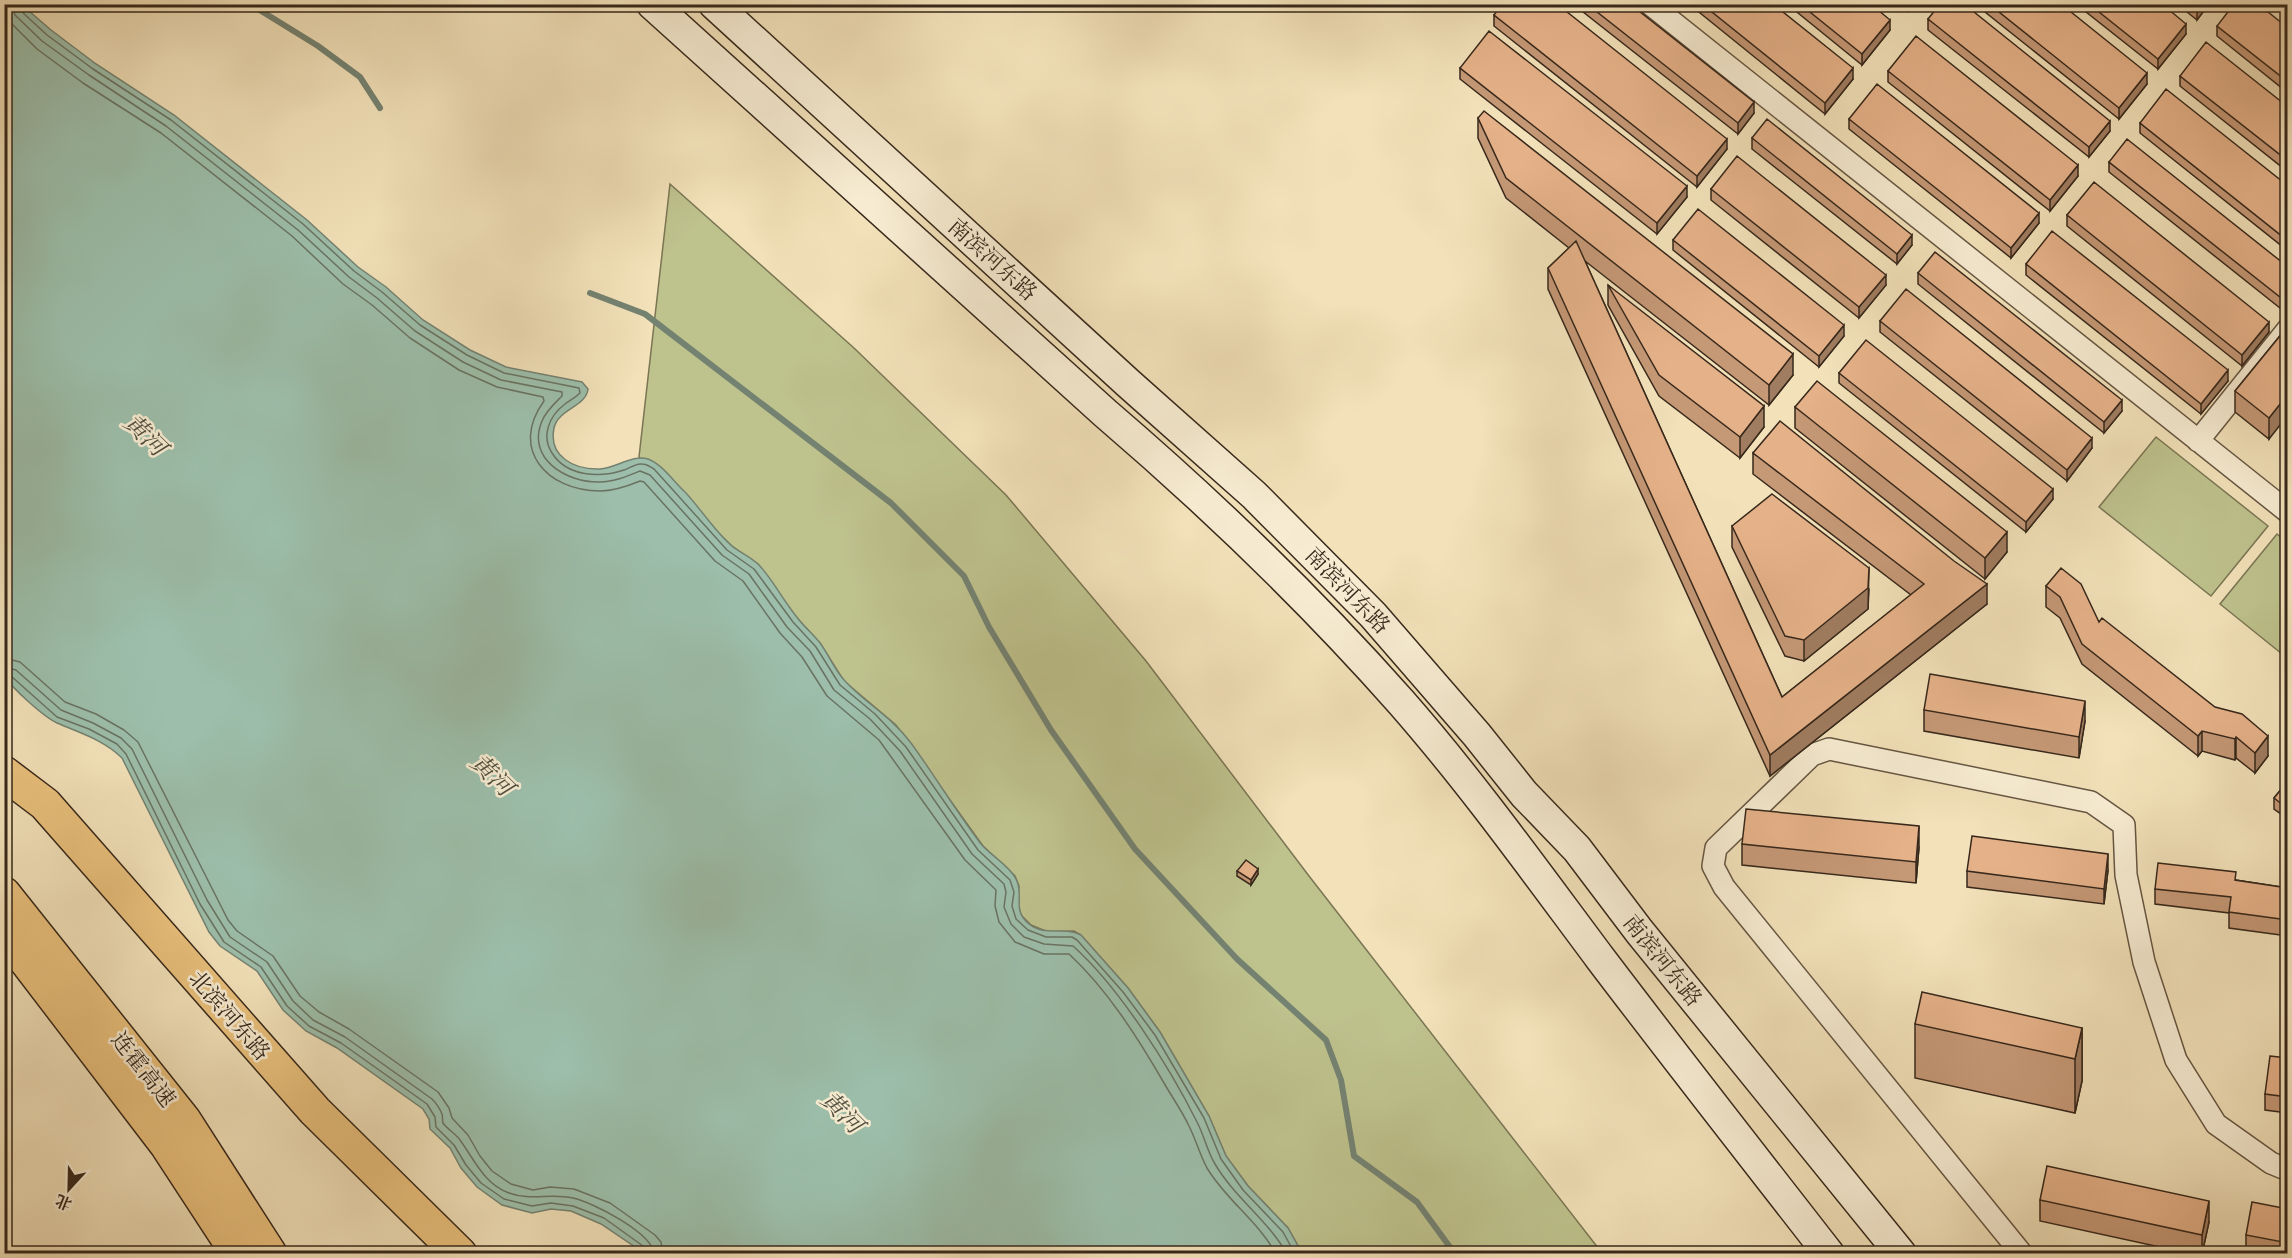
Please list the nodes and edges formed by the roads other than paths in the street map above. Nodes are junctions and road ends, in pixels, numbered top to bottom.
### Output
1 (652, 4) edge
2 (714, 4) edge
3 (1650, 4) edge
4 (2288, 329) edge
5 (2198, 441) junction
6 (2287, 509) edge
7 (4, 773) edge
8 (4, 894) edge
9 (1639, 931) junction
10 (4, 932) edge
11 (1601, 960) junction
12 (1686, 1070) junction
13 (2288, 1170) edge
14 (238, 1254) edge
15 (270, 1254) edge
16 (460, 1254) edge
17 (1829, 1254) edge
18 (1850, 1254) edge
19 (1900, 1254) edge
20 (2022, 1254) edge

1 - 11 main road, 南滨河东路
2 - 9 main road, 南滨河东路
3 - 5 street
4 - 5 street
5 - 6 street
7 - 16 main road, 北滨河东路
8 - 15 main road, 连霍高速
9 - 11 main road
9 - 19 main road, 南滨河东路
10 - 14 main road, 连霍高速
11 - 12 main road, 南滨河东路
12 - 17 main road, 南滨河东路
12 - 18 main road
13 - 20 street

